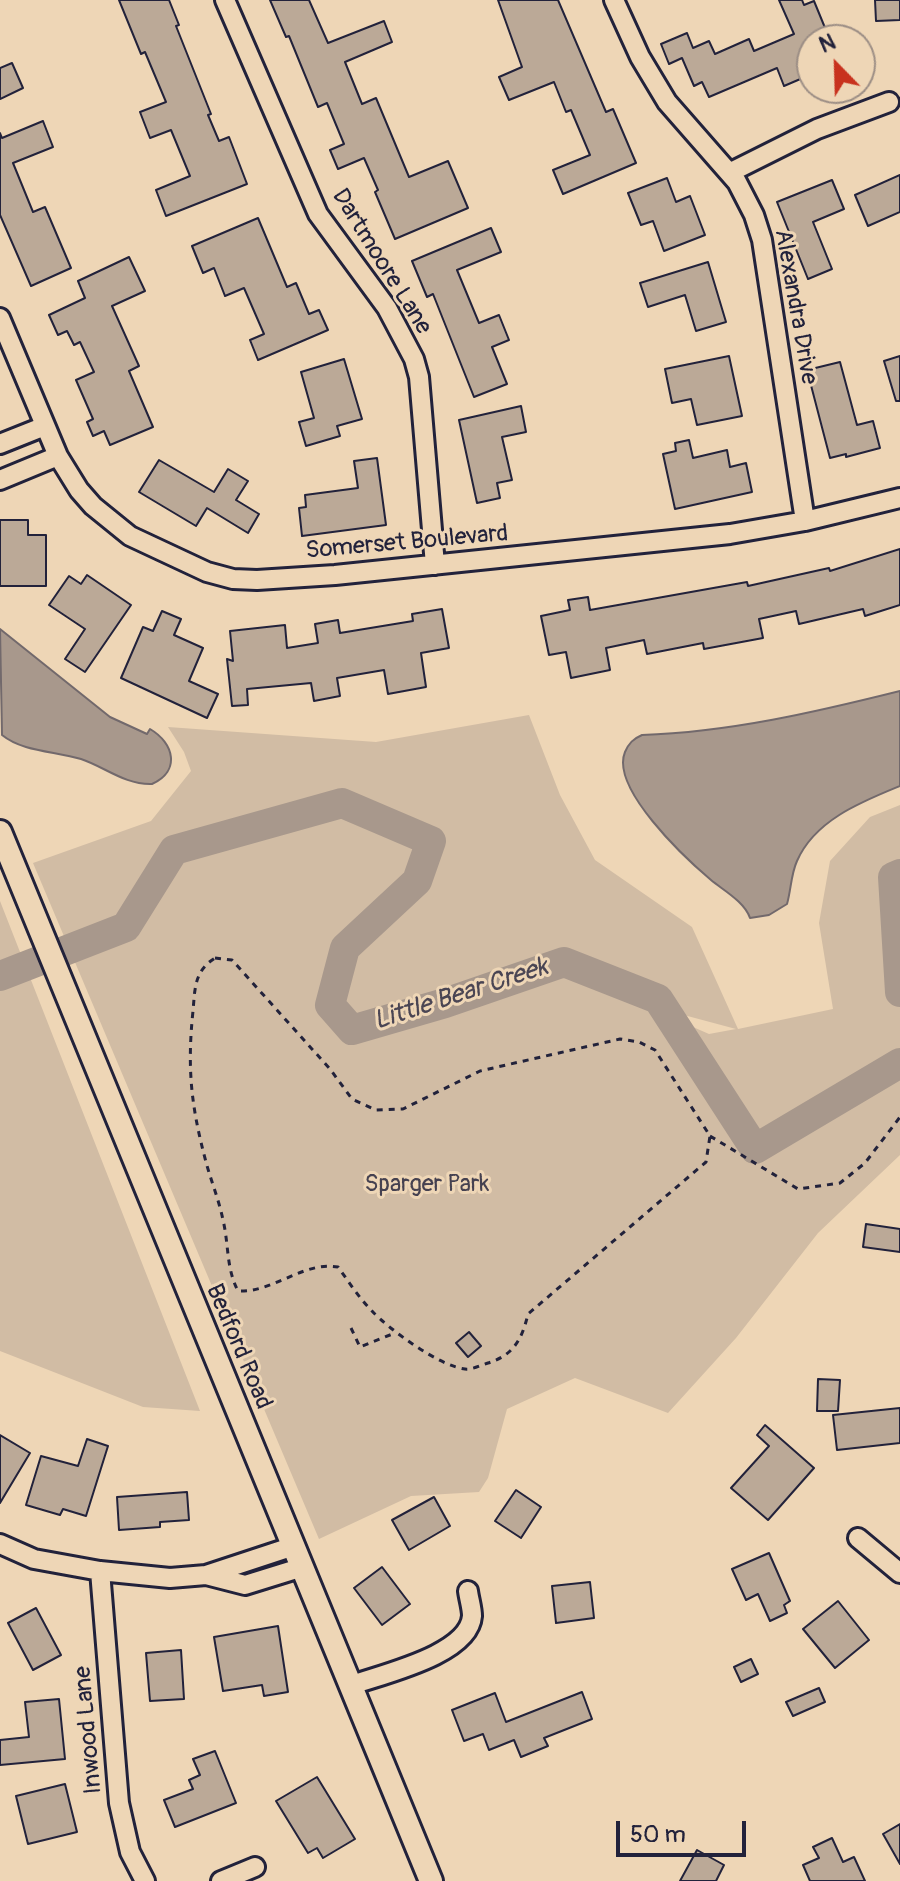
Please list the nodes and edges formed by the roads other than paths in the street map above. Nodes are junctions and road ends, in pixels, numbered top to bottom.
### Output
1 (225, 0) edge
2 (614, 0) edge
3 (889, 102) dead end
4 (729, 173) junction
5 (0, 318) edge
6 (45, 426) junction
7 (0, 444) edge
8 (58, 456) junction
9 (0, 480) edge
10 (900, 498) edge
11 (805, 521) junction
12 (435, 565) junction
13 (0, 832) edge
14 (858, 1538) dead end
15 (0, 1544) edge
16 (294, 1546) junction
17 (303, 1567) junction
18 (100, 1571) junction
19 (900, 1573) edge
20 (206, 1575) junction
21 (468, 1591) dead end
22 (352, 1685) junction
23 (255, 1867) dead end
24 (145, 1881) edge
25 (221, 1881) edge
26 (431, 1881) edge

1 - 12 street, Dartmoore Lane
2 - 4 street, Alexandra Drive
3 - 4 street
4 - 11 street, Alexandra Drive
5 - 6 street, Somerset Boulevard
6 - 7 street
6 - 8 street, Somerset Boulevard
8 - 9 street
8 - 12 street, Somerset Boulevard
10 - 11 street, Somerset Boulevard
11 - 12 street, Somerset Boulevard
13 - 16 street, Bedford Road
14 - 19 street
15 - 18 street
16 - 17 street, Bedford Road
16 - 20 street
17 - 20 street
17 - 22 street, Bedford Road
18 - 20 street
18 - 24 street, Inwood Lane
21 - 22 street
22 - 26 street, Bedford Road
23 - 25 street

